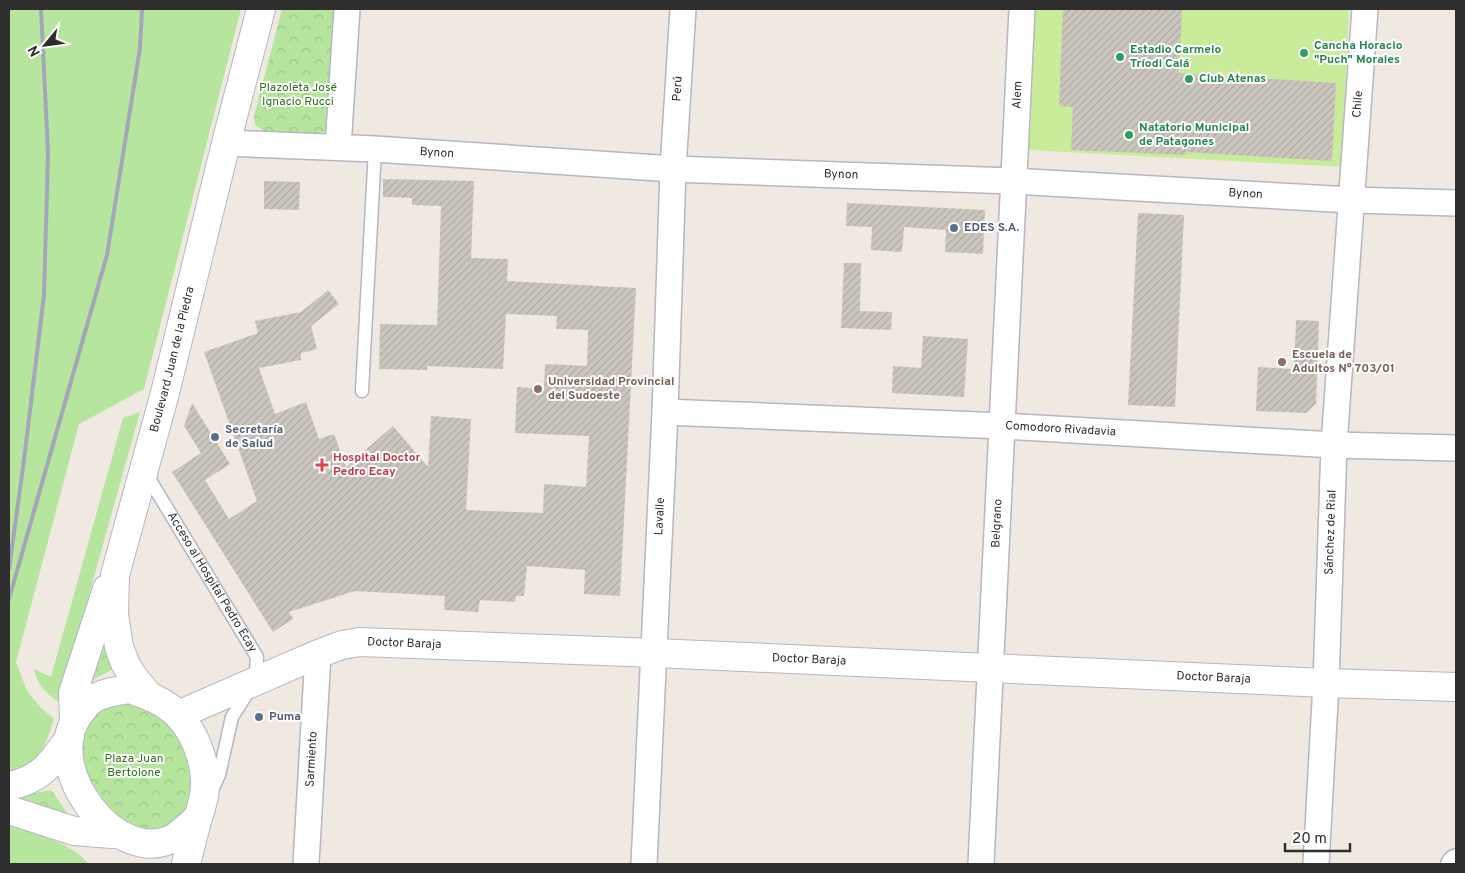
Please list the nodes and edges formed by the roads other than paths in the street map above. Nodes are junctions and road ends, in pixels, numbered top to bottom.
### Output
1 (261, 9) edge
2 (347, 9) edge
3 (683, 9) edge
4 (1022, 9) edge
5 (1364, 9) edge
6 (226, 143) junction
7 (338, 148) junction
8 (374, 149) junction
9 (673, 169) junction
10 (1012, 181) junction
11 (1351, 200) junction
12 (1456, 203) edge
13 (362, 391) dead end
14 (665, 412) junction
15 (1003, 426) junction
16 (1334, 445) junction
17 (1456, 448) edge
18 (144, 470) junction
19 (115, 575) junction
20 (655, 653) junction
21 (318, 654) junction
22 (991, 668) junction
23 (252, 682) junction
24 (1326, 683) junction
25 (1456, 687) edge
26 (148, 695) junction
27 (178, 716) junction
28 (72, 728) junction
29 (9, 786) edge
30 (9, 810) edge
31 (200, 813) junction
32 (123, 848) edge
33 (186, 864) edge
34 (306, 864) edge
35 (644, 864) edge
36 (981, 864) edge
37 (1316, 864) edge

1 - 6 main road, Boulevard Juan de la Piedra
2 - 7 street
3 - 9 street, Perú
4 - 10 street, Alem
5 - 11 street, Chile
6 - 7 street, Bynon
6 - 18 main road, Boulevard Juan de la Piedra
7 - 8 street, Bynon
8 - 9 street, Bynon
8 - 13 lane
9 - 10 street, Bynon
9 - 14 street, Lavalle
10 - 11 street, Bynon
10 - 15 street, Belgrano
11 - 12 street, Bynon
11 - 16 street, Sánchez de Rial
14 - 15 street, Comodoro Rivadavia
14 - 20 street, Lavalle
15 - 16 street, Comodoro Rivadavia
15 - 22 street, Belgrano
16 - 17 street, Comodoro Rivadavia
16 - 24 street, Sánchez de Rial
18 - 19 main road, Boulevard Juan de la Piedra
18 - 23 lane, Acceso al Hospital Pedro Ecay
19 - 26 main road, Boulevard Juan de la Piedra
19 - 28 main road, Boulevard Juan de la Piedra
20 - 21 main road, Doctor Baraja
20 - 22 main road, Doctor Baraja
20 - 35 street, Lavalle
21 - 23 main road, Doctor Baraja
21 - 34 street, Sarmiento
22 - 24 main road, Doctor Baraja
22 - 36 street, Belgrano
23 - 27 main road, Doctor Baraja
23 - 31 lane, Acceso al Hospital Pedro Ecay
24 - 25 main road, Doctor Baraja
24 - 37 street, Sánchez de Rial
26 - 27 main road, Boulevard Juan de la Piedra
26 - 28 main road, Boulevard Juan de la Piedra
27 - 31 main road, Boulevard Juan de la Piedra
28 - 29 main road
28 - 32 main road, Boulevard Juan de la Piedra
30 - 32 main road
31 - 32 main road
31 - 33 main road, Boulevard Juan de la Piedra

